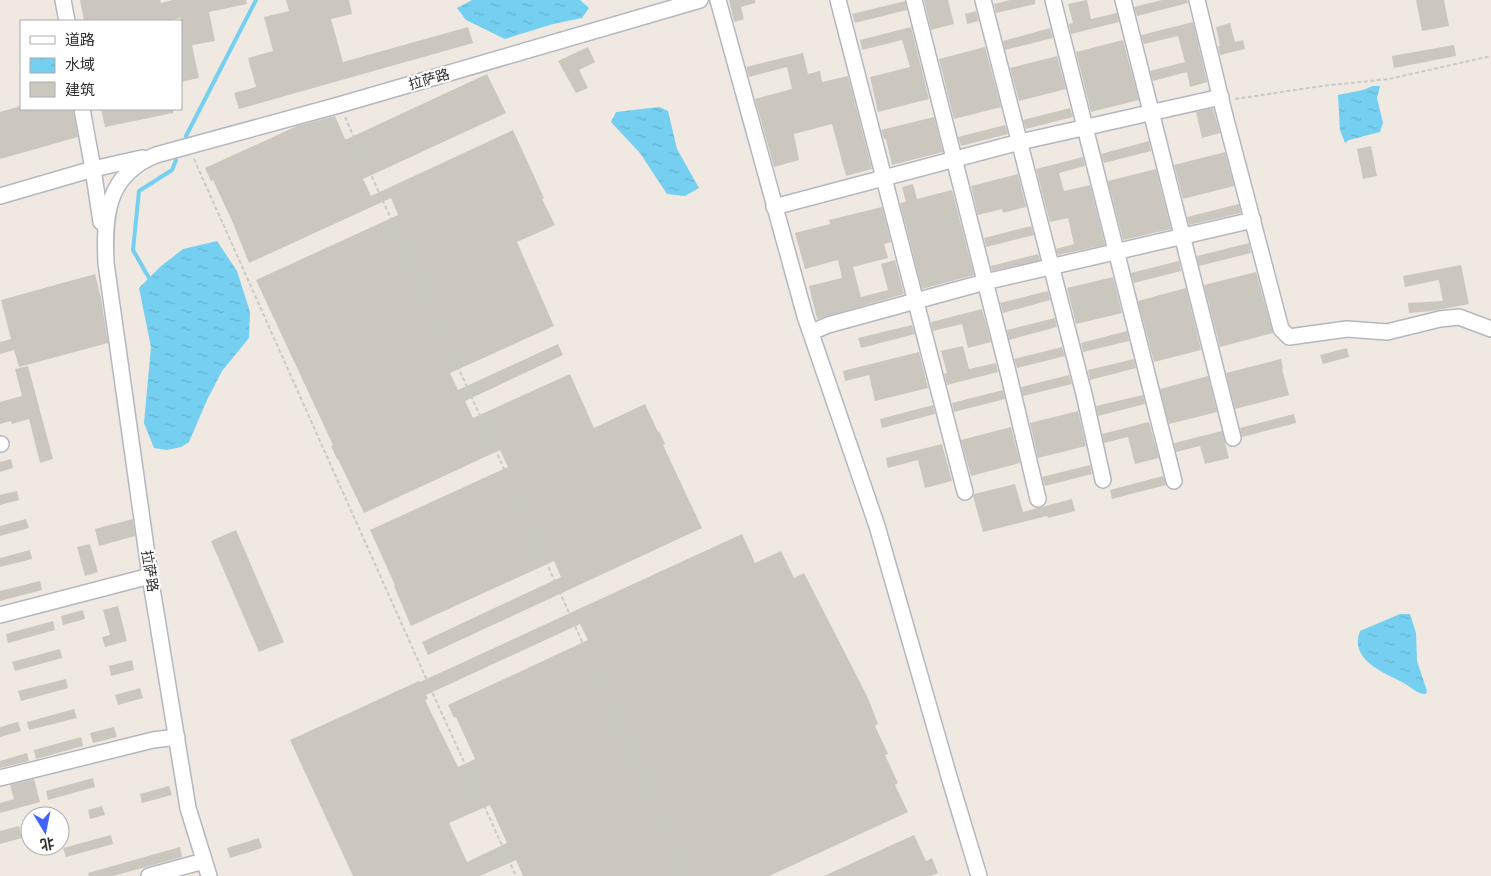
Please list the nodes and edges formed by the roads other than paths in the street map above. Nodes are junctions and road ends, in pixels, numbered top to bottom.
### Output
1 (63, 0) edge
2 (700, 0) edge
3 (718, 0) edge
4 (838, 0) edge
5 (914, 0) edge
6 (983, 0) edge
7 (1053, 0) edge
8 (1123, 0) edge
9 (1197, 0) edge
10 (67, 20) edge
11 (1221, 99) junction
12 (82, 110) edge
13 (1153, 113) junction
14 (1086, 127) junction
15 (1020, 142) junction
16 (156, 155) junction
17 (954, 159) junction
18 (93, 169) junction
19 (884, 178) junction
20 (0, 196) edge
21 (774, 206) junction
22 (1253, 220) junction
23 (1183, 236) junction
24 (1116, 251) junction
25 (106, 264) junction
26 (1051, 267) junction
27 (985, 282) junction
28 (916, 302) junction
29 (1491, 329) edge
30 (812, 332) junction
31 (1233, 438) dead end
32 (1103, 480) dead end
33 (1174, 482) dead end
34 (965, 492) dead end
35 (1038, 499) dead end
36 (150, 576) junction
37 (0, 614) edge
38 (177, 737) junction
39 (0, 778) edge
40 (204, 861) junction
41 (149, 876) edge
42 (209, 876) edge
43 (979, 876) edge

1 - 10 street
2 - 16 street, 拉萨路
3 - 21 street
4 - 19 street
5 - 17 street
6 - 15 street
7 - 14 street
8 - 13 street
9 - 11 street
11 - 13 street
11 - 22 street
12 - 18 street
13 - 14 street
13 - 23 street
14 - 15 street
14 - 24 street
15 - 17 street
15 - 26 street
16 - 18 street, 拉萨路
16 - 25 street, 拉萨路
17 - 19 street
17 - 27 street
18 - 20 street
18 - 25 street, 拉萨路
19 - 21 street
19 - 28 street
21 - 30 street
22 - 23 street
22 - 29 street
23 - 24 street
23 - 31 street
24 - 26 street
24 - 33 street
25 - 36 street, 拉萨路
26 - 27 street
26 - 32 street
27 - 28 street
27 - 35 street
28 - 30 street
28 - 34 street
30 - 43 street
36 - 37 street
36 - 38 street, 拉萨路
38 - 39 street
38 - 40 street, 拉萨路
40 - 41 street
40 - 42 street, 拉萨路

